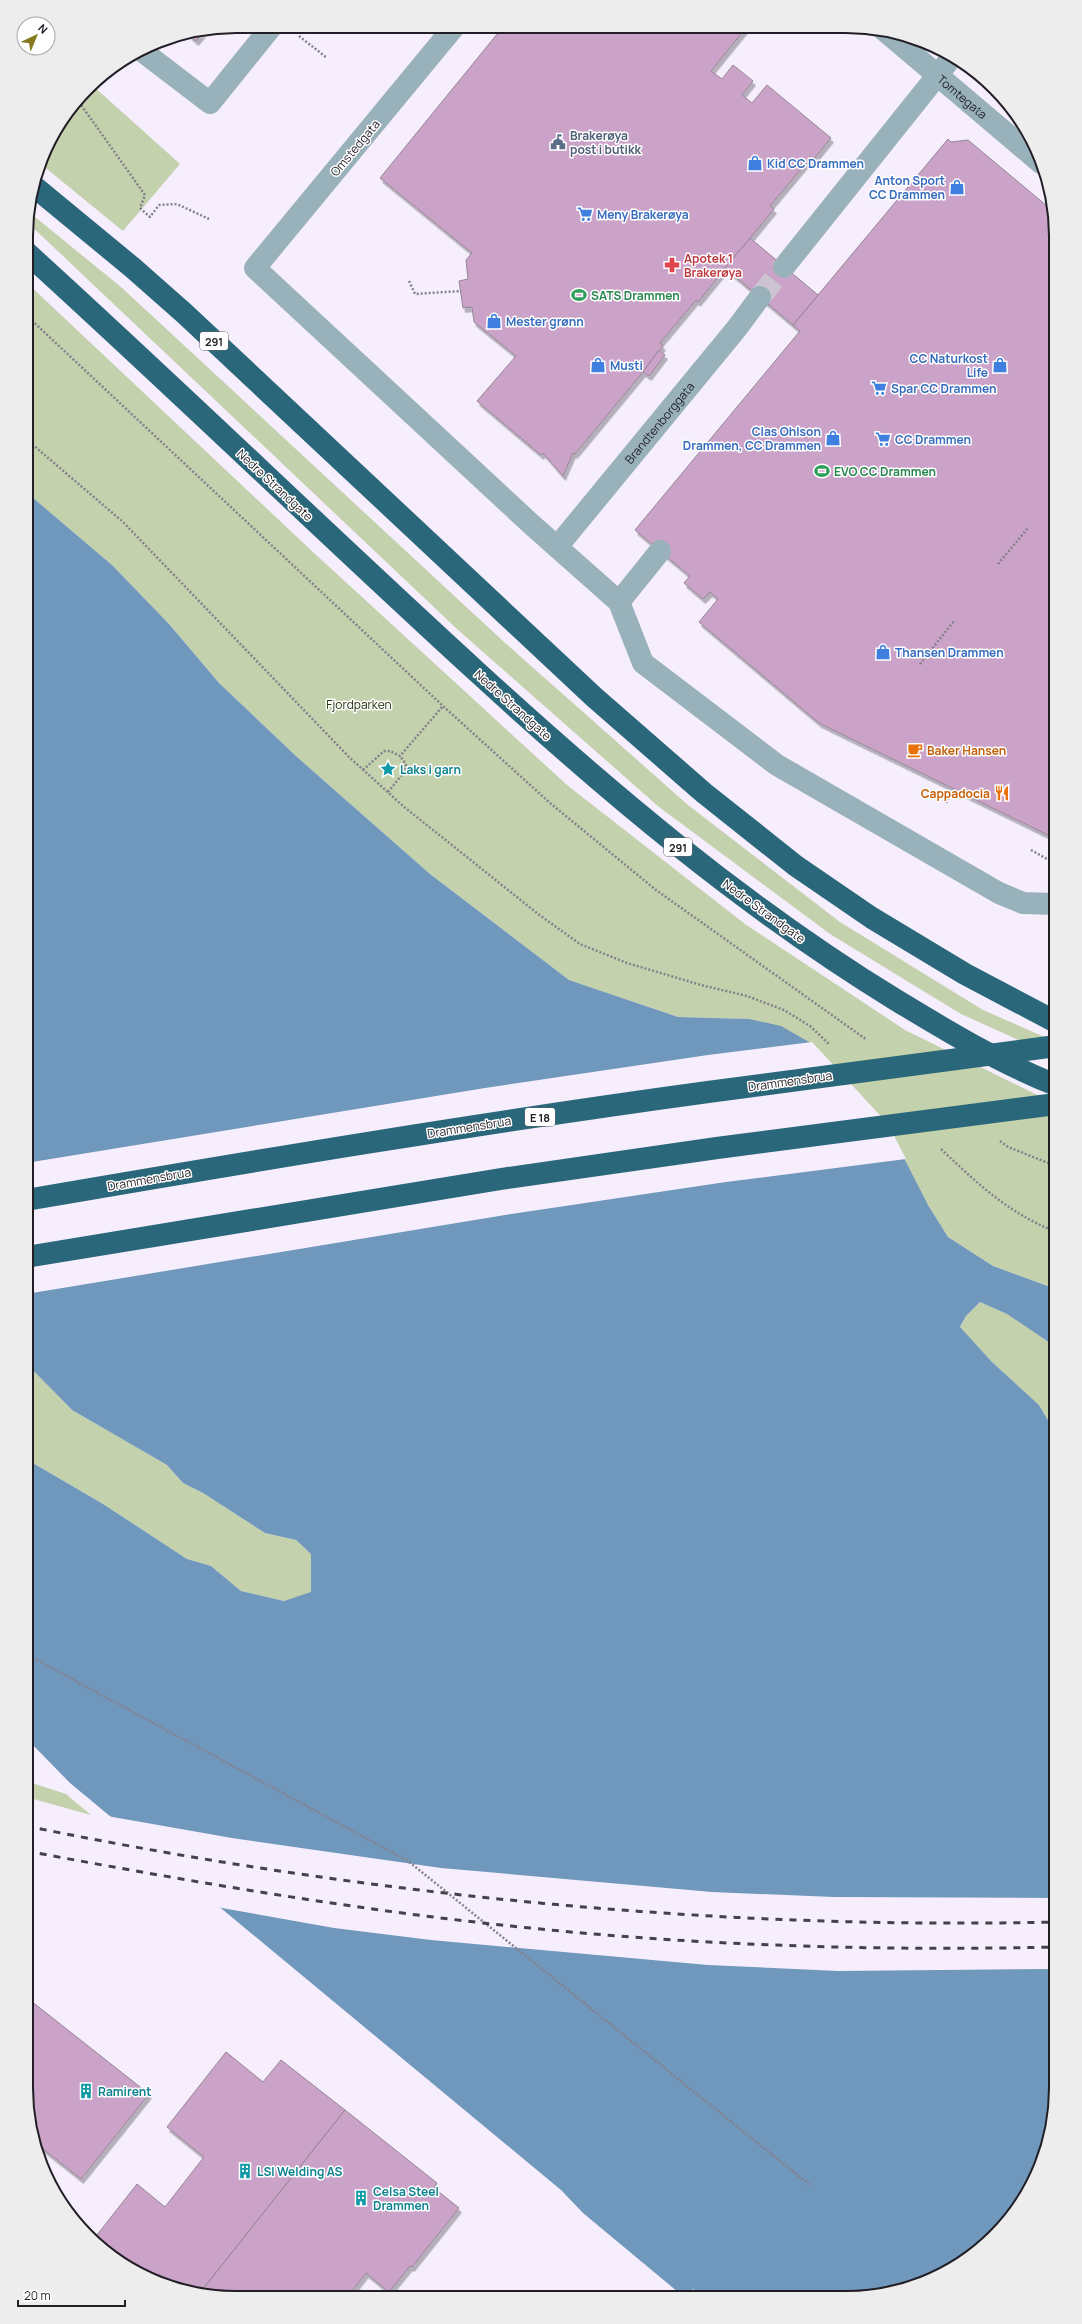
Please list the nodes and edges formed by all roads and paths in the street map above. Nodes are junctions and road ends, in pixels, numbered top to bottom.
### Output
1 (266, 33) edge
2 (449, 33) edge
3 (298, 35) dead end
4 (895, 39) edge
5 (146, 54) edge
6 (327, 58) dead end
7 (949, 61) edge
8 (938, 76) junction
9 (81, 105) edge
10 (1033, 156) edge
11 (39, 190) edge
12 (209, 219) dead end
13 (33, 259) edge
14 (784, 267) tunnel mouth
15 (409, 281) dead end
16 (461, 291) dead end
17 (760, 297) tunnel mouth
18 (33, 322) edge
19 (33, 445) edge
20 (1028, 528) dead end
21 (557, 547) junction
22 (660, 551) dead end
23 (998, 564) dead end
24 (619, 602) junction
25 (954, 621) dead end
26 (920, 664) dead end
27 (443, 706) junction
28 (400, 756) junction
29 (363, 770) junction
30 (388, 792) junction
31 (951, 792) dead end
32 (946, 803) dead end
33 (1031, 850) dead end
34 (1049, 860) edge
35 (1049, 904) edge
36 (1049, 1018) edge
37 (873, 1044) dead end
38 (1049, 1047) edge
39 (834, 1048) dead end
40 (1049, 1082) edge
41 (1049, 1105) edge
42 (995, 1138) dead end
43 (937, 1146) dead end
44 (1049, 1163) edge
45 (33, 1199) edge
46 (1049, 1229) edge
47 (33, 1256) edge
48 (33, 1658) edge
49 (811, 2186) dead end

1 - 5 street
2 - 21 street, Omstedgata
3 - 6 path
4 - 8 street, Tomtegata
7 - 8 street
8 - 10 street, Tomtegata
8 - 14 street
9 - 12 path
11 - 36 highway, 291
13 - 40 highway, Nedre Strandgate / 291
15 - 16 path
17 - 21 street, Brandtenborggata
18 - 27 path
19 - 29 path
20 - 23 path
21 - 24 street
22 - 24 street
24 - 35 street
25 - 26 path
27 - 28 path
27 - 37 path
28 - 29 path
28 - 30 path
29 - 30 path
30 - 39 path
31 - 32 path
33 - 34 path
38 - 45 highway, Drammensbrua / E 18, bridge
41 - 47 highway, bridge
42 - 44 path
43 - 46 path
48 - 49 path

